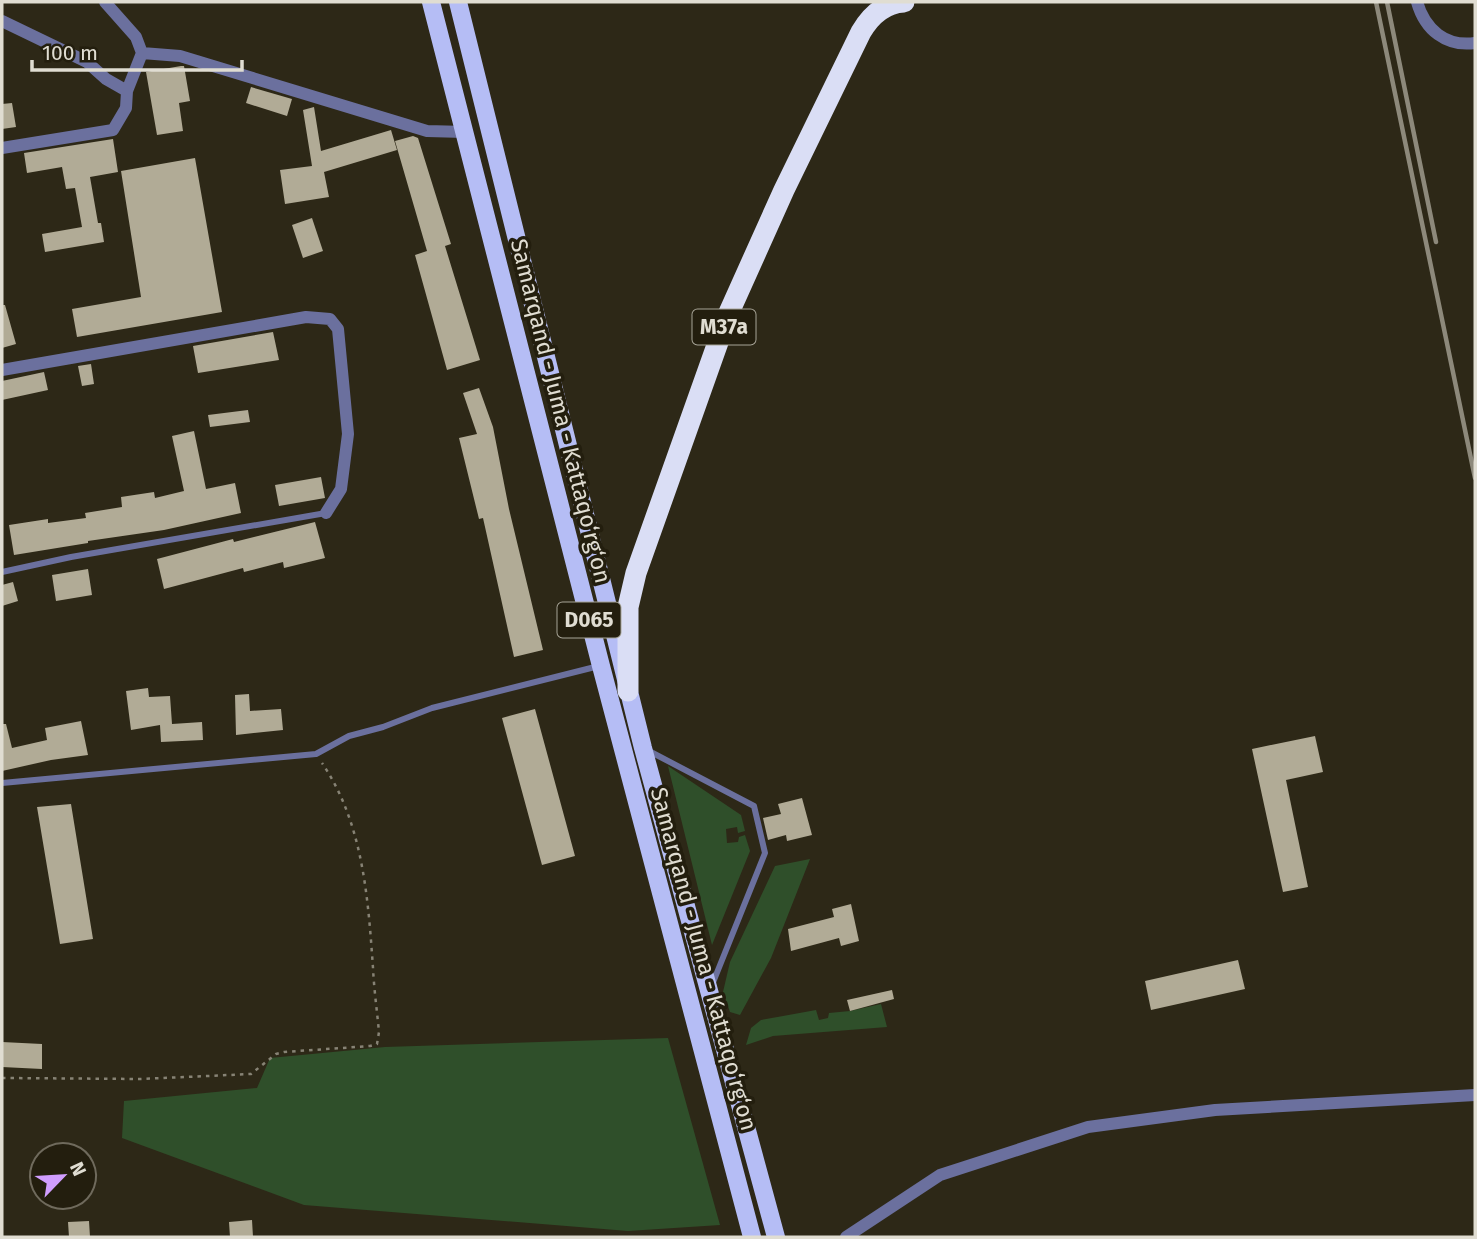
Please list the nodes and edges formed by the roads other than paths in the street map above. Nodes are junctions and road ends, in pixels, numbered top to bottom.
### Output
1 (105, 2) edge
2 (431, 2) edge
3 (457, 2) edge
4 (904, 2) edge
5 (1417, 2) edge
6 (2, 21) edge
7 (1475, 43) edge
8 (142, 53) junction
9 (127, 91) junction
10 (464, 132) junction
11 (2, 148) edge
12 (2, 370) edge
13 (326, 513) joint
14 (2, 572) edge
15 (601, 666) junction
16 (628, 691) junction
17 (643, 748) junction
18 (2, 783) edge
19 (709, 993) junction
20 (1475, 1096) edge
21 (752, 1237) edge
22 (776, 1237) edge
23 (846, 1237) edge

1 - 8 street
2 - 10 main road, Samarqand - Juma - Kattaqo‘rg‘on / D065
3 - 16 main road, Samarqand - Juma - Kattaqo‘rg‘on / D065
4 - 16 highway, M37a
5 - 7 street
6 - 9 street
8 - 9 street
8 - 10 street
9 - 11 street
10 - 15 main road, Samarqand - Juma - Kattaqo‘rg‘on / D065
12 - 13 street
13 - 14 lane
15 - 18 lane
15 - 21 main road, Samarqand - Juma - Kattaqo‘rg‘on / D065
16 - 17 main road, Samarqand - Juma - Kattaqo‘rg‘on / D065
17 - 19 main road, Samarqand - Juma - Kattaqo‘rg‘on / D065
17 - 19 lane
19 - 22 main road, Samarqand - Juma - Kattaqo‘rg‘on / D065
20 - 23 street

